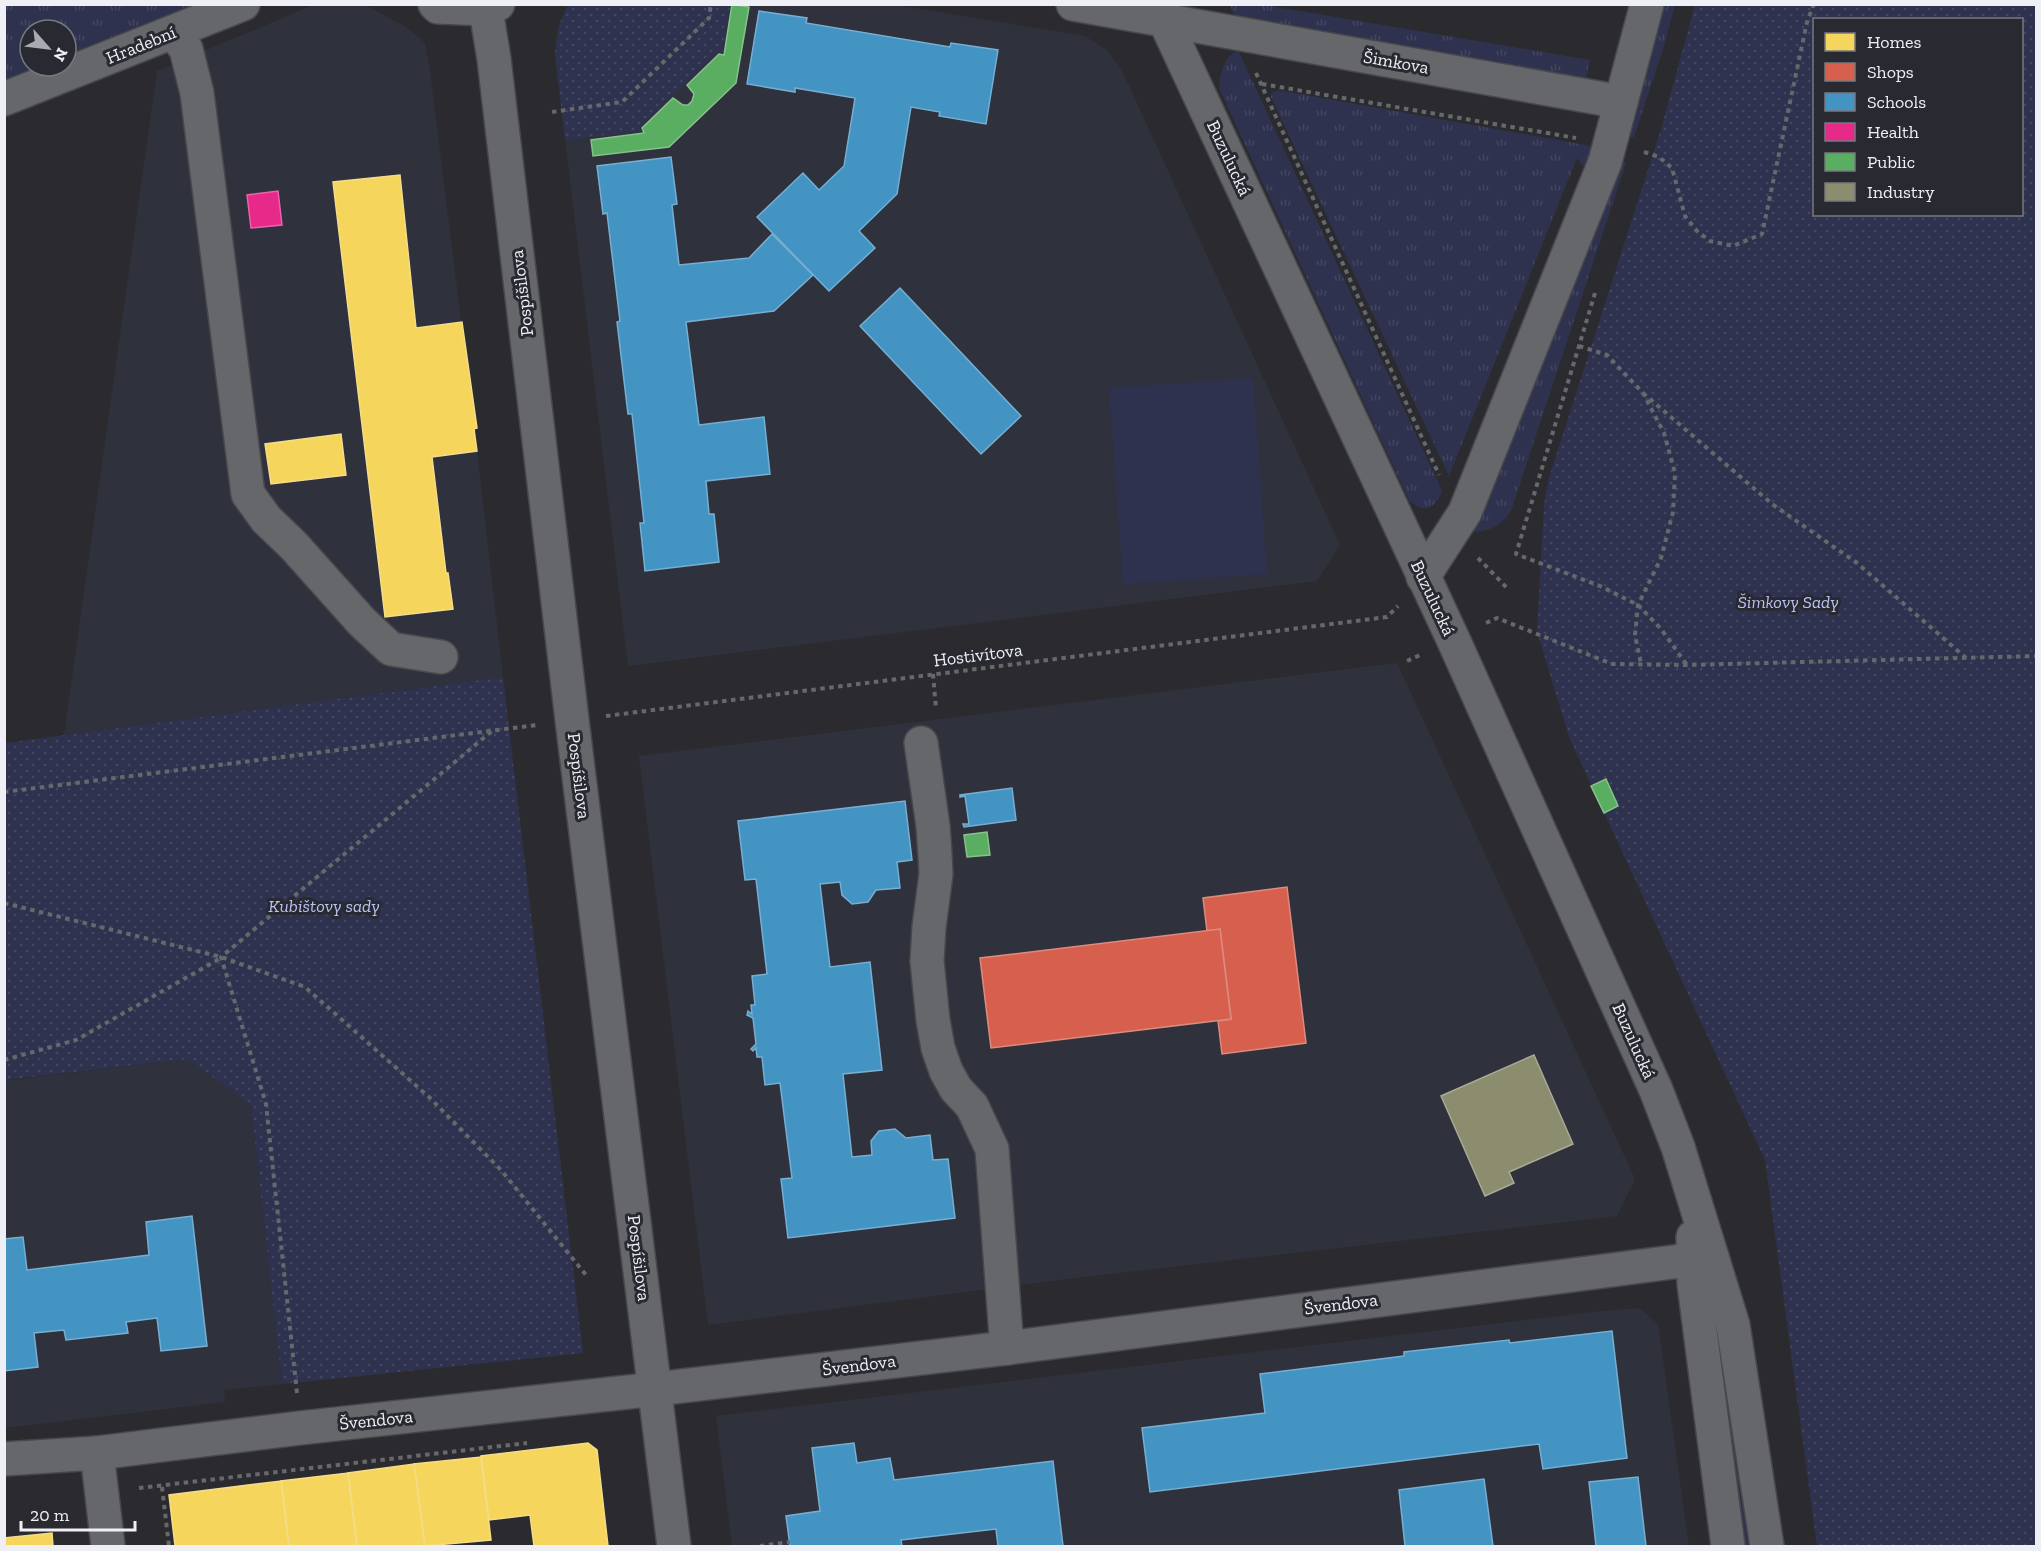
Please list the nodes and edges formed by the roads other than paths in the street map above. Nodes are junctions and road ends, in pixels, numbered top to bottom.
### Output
1 (243, 4) edge
2 (435, 4) edge
3 (1072, 4) edge
4 (1647, 4) edge
5 (490, 6) edge
6 (1161, 12) edge
7 (173, 32) junction
8 (4, 99) edge
9 (1622, 102) junction
10 (1423, 577) junction
11 (441, 657) dead end
12 (921, 743) dead end
13 (1702, 1258) junction
14 (1007, 1348) junction
15 (656, 1389) junction
16 (97, 1453) junction
17 (4, 1460) edge
18 (108, 1546) edge
19 (674, 1546) edge
20 (1728, 1546) edge
21 (1767, 1546) edge

1 - 7 street, Hradební
2 - 5 street
3 - 6 street, Šimkova
4 - 9 street
5 - 15 street, Pospíšilova
6 - 9 street, Šimkova
6 - 10 street, Buzulucká
7 - 8 street, Hradební
7 - 11 street
9 - 10 street
10 - 13 street, Buzulucká
12 - 14 street
13 - 14 street, Švendova
13 - 20 street, Buzulucká
13 - 21 street, Buzulucká
14 - 15 street, Švendova
15 - 16 street, Švendova
15 - 19 street, Pospíšilova
16 - 17 street, Švendova
16 - 18 street

